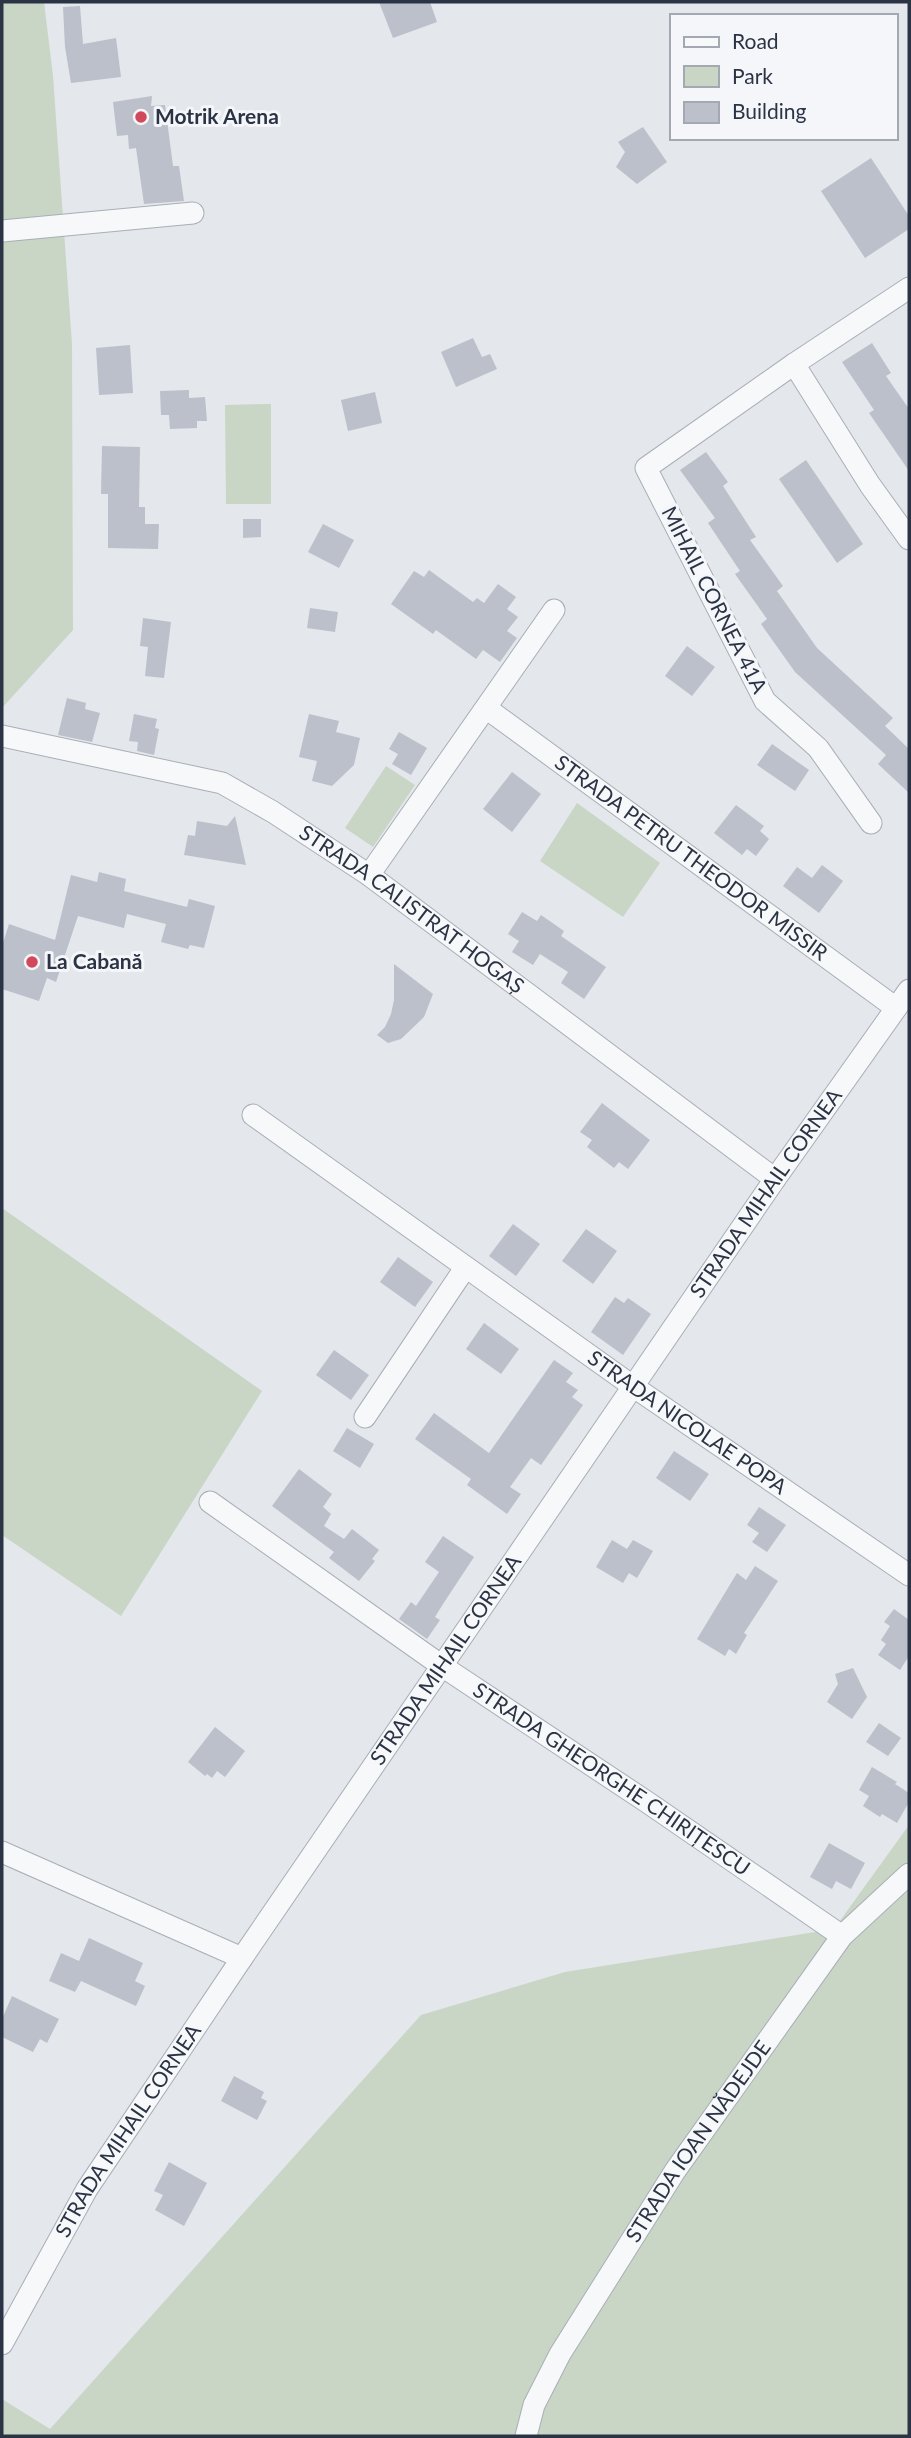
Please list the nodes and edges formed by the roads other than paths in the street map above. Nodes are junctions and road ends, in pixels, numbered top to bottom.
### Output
1 (193, 213) dead end
2 (2, 231) edge
3 (909, 288) edge
4 (794, 364) junction
5 (909, 539) edge
6 (554, 610) dead end
7 (486, 708) junction
8 (2, 736) edge
9 (871, 822) dead end
10 (369, 875) junction
11 (909, 990) edge
12 (895, 1008) junction
13 (253, 1115) dead end
14 (775, 1179) junction
15 (465, 1268) junction
16 (634, 1387) junction
17 (365, 1417) dead end
18 (210, 1502) dead end
19 (909, 1576) edge
20 (442, 1666) junction
21 (2, 1852) edge
22 (909, 1874) edge
23 (842, 1936) junction
24 (242, 1958) junction
25 (2, 2344) edge
26 (526, 2436) edge

1 - 2 street
3 - 4 street
4 - 5 street
4 - 9 street, MIHAIL CORNEA 41A
6 - 7 street
7 - 10 street
7 - 12 street, STRADA PETRU THEODOR MISSIR
8 - 10 street, STRADA CALISTRAT HOGAȘ
10 - 14 street, STRADA CALISTRAT HOGAȘ
11 - 12 street, STRADA MIHAIL CORNEA
12 - 14 street, STRADA MIHAIL CORNEA
13 - 15 street, STRADA NICOLAE POPA
14 - 16 street, STRADA MIHAIL CORNEA
15 - 16 street, STRADA NICOLAE POPA
15 - 17 street
16 - 19 street, STRADA NICOLAE POPA
16 - 20 street, STRADA MIHAIL CORNEA
18 - 20 street, STRADA GHEORGHE CHIRIȚESCU
20 - 23 street, STRADA GHEORGHE CHIRIȚESCU
20 - 24 street, STRADA MIHAIL CORNEA
21 - 24 street
22 - 23 street, STRADA IOAN NĂDEJDE
23 - 26 street, STRADA IOAN NĂDEJDE
24 - 25 street, STRADA MIHAIL CORNEA

